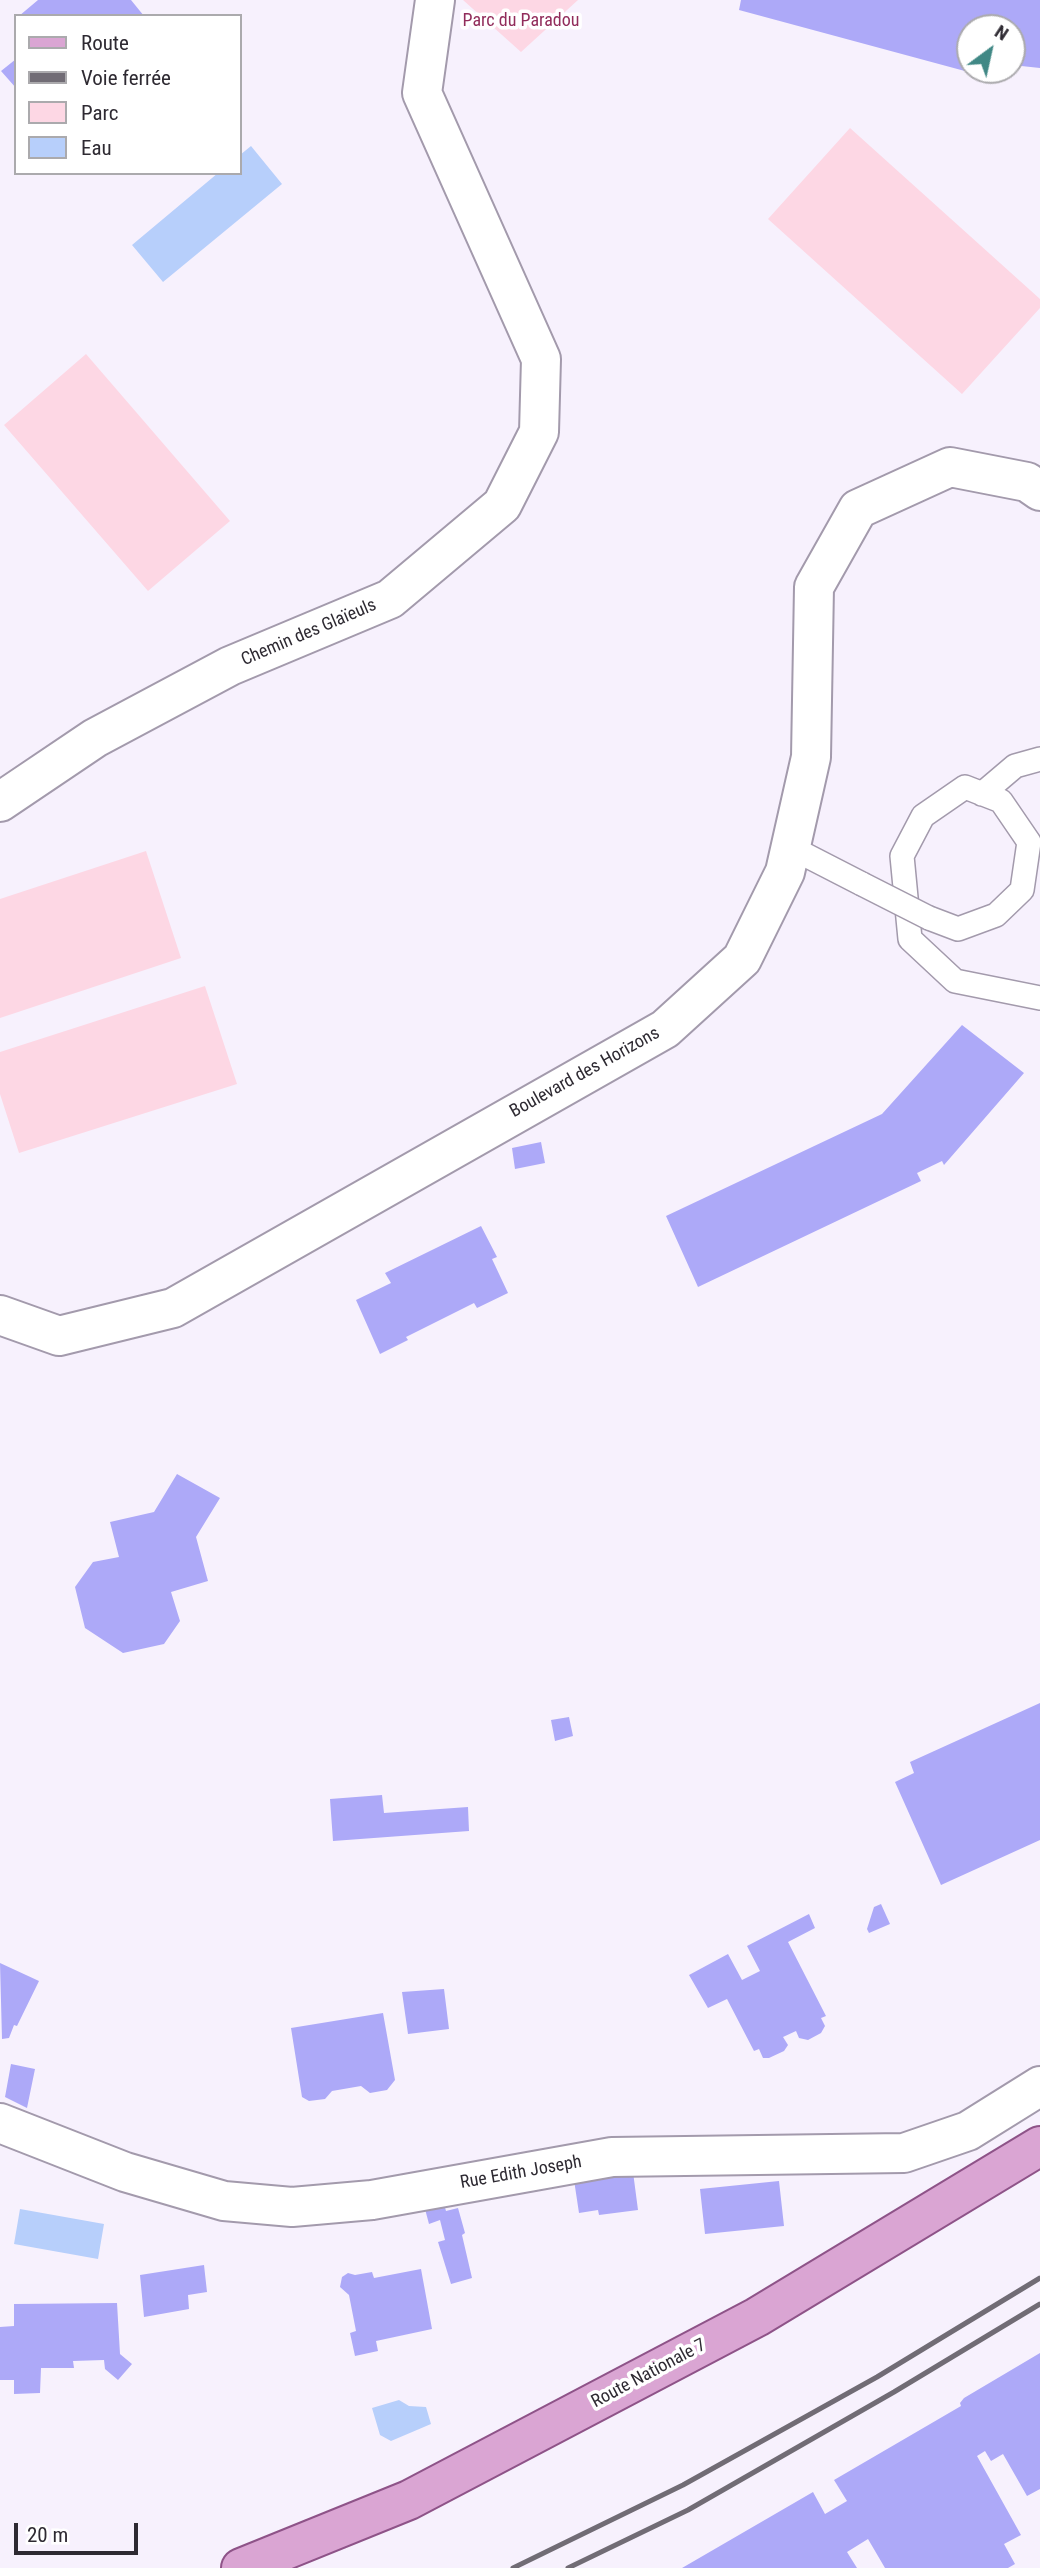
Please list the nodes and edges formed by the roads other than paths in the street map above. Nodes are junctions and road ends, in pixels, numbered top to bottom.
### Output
1 (435, 0) edge
2 (1040, 491) edge
3 (1040, 759) edge
4 (982, 794) junction
5 (0, 802) edge
6 (790, 847) junction
7 (1040, 998) edge
8 (0, 1315) edge
9 (1040, 2086) edge
10 (0, 2123) edge
11 (1040, 2146) edge
12 (1040, 2175) edge
13 (241, 2568) edge
14 (306, 2568) edge

1 - 5 street, Chemin des Glaïeuls
2 - 6 street, Boulevard des Horizons
3 - 4 lane
4 - 6 lane, bridge
4 - 7 lane
6 - 8 street, Boulevard des Horizons
9 - 10 street, Rue Edith Joseph
11 - 13 main road, Route Nationale 7
12 - 14 main road

